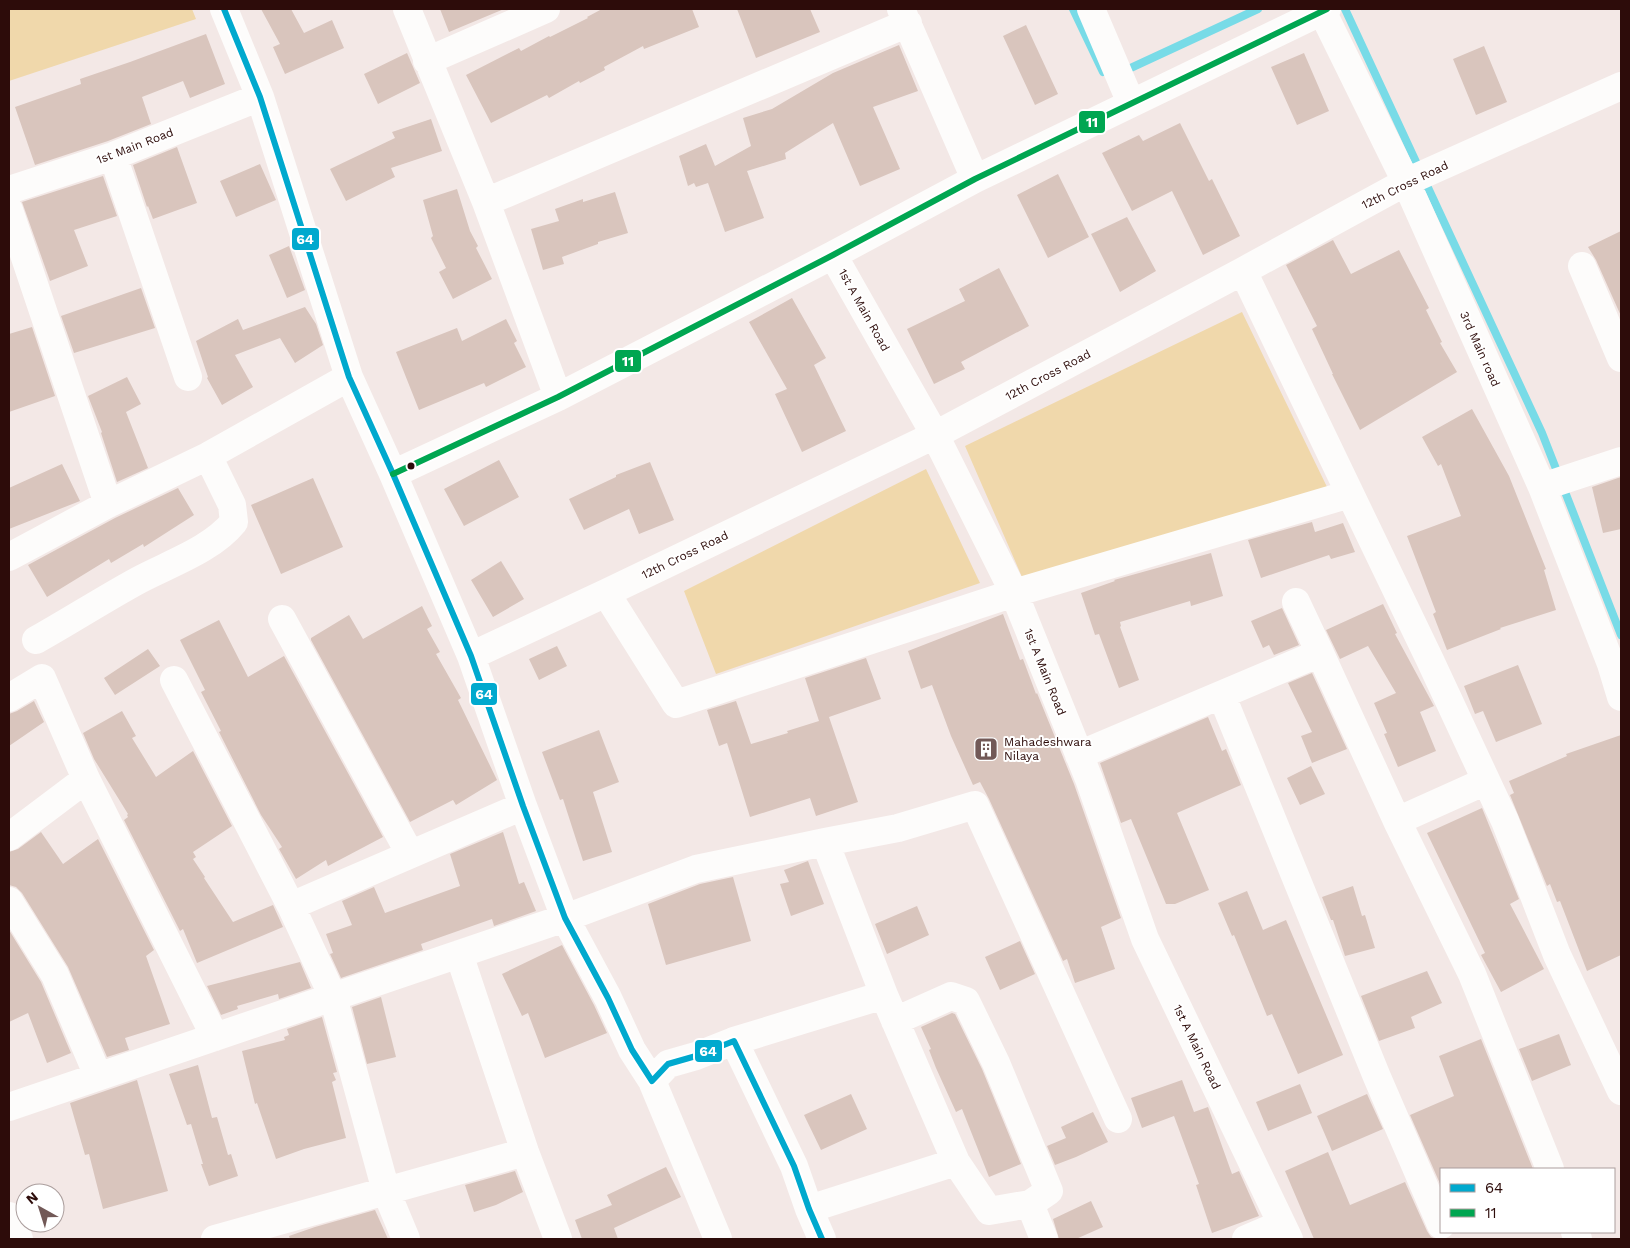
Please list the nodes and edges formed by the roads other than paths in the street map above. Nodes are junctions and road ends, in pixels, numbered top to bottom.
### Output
1 (224, 9) edge
2 (407, 9) edge
3 (546, 9) edge
4 (1091, 9) edge
5 (1323, 10) edge
6 (905, 16) edge
7 (427, 61) junction
8 (1122, 83) junction
9 (1621, 86) edge
10 (260, 97) junction
11 (112, 156) junction
12 (975, 179) junction
13 (1406, 182) junction
14 (9, 190) edge
15 (486, 202) junction
16 (9, 210) edge
17 (833, 255) junction
18 (1582, 266) dead end
19 (1243, 271) junction
20 (1621, 358) edge
21 (188, 377) dead end
22 (349, 377) junction
23 (558, 397) junction
24 (934, 434) junction
25 (208, 456) junction
26 (1621, 461) edge
27 (393, 474) junction
28 (1554, 483) junction
29 (1350, 494) junction
30 (108, 504) junction
31 (9, 557) edge
32 (606, 593) junction
33 (1014, 593) junction
34 (1296, 602) dead end
35 (282, 619) dead end
36 (36, 640) dead end
37 (1320, 653) junction
38 (471, 656) junction
39 (174, 680) dead end
40 (1222, 696) junction
41 (1621, 697) edge
42 (9, 698) edge
43 (1079, 755) junction
44 (86, 779) junction
45 (1486, 781) junction
46 (523, 806) junction
47 (1397, 821) junction
48 (9, 838) edge
49 (825, 842) junction
50 (410, 854) junction
51 (9, 901) edge
52 (291, 906) junction
53 (565, 918) junction
54 (459, 954) junction
55 (884, 995) junction
56 (333, 997) junction
57 (895, 1021) junction
58 (215, 1037) junction
59 (734, 1041) junction
60 (98, 1076) junction
61 (652, 1081) junction
62 (1621, 1091) edge
63 (9, 1107) edge
64 (1118, 1119) dead end
65 (525, 1152) junction
66 (956, 1162) junction
67 (1550, 1168) edge
68 (386, 1191) junction
69 (1030, 1204) junction
70 (809, 1209) junction
71 (9, 1216) edge
72 (1440, 1223) edge
73 (1285, 1232) edge
74 (19, 1239) edge
75 (214, 1239) edge
76 (406, 1239) edge
77 (558, 1239) edge
78 (718, 1239) edge
79 (822, 1239) edge
80 (1044, 1239) edge
81 (1246, 1239) edge

1 - 10 street
2 - 7 street
3 - 7 street
4 - 8 street
5 - 8 street
5 - 13 street, 3rd Main road
6 - 12 street
6 - 15 street
7 - 15 street
8 - 12 street
9 - 13 street, 12th Cross Road
10 - 11 street, 1st Main Road
10 - 22 street
11 - 14 street, 1st Main Road
11 - 21 street
12 - 17 street
13 - 19 street, 12th Cross Road
13 - 28 street, 3rd Main road
15 - 23 street
16 - 30 street
17 - 23 street
17 - 24 street, 1st A Main Road
18 - 20 street
19 - 24 street, 12th Cross Road
19 - 29 street
22 - 25 street
22 - 27 street
23 - 27 street
24 - 32 street, 12th Cross Road
24 - 33 street, 1st A Main Road
25 - 30 street
25 - 36 street
26 - 28 street
27 - 38 street
28 - 41 street, 3rd Main road
29 - 33 street
29 - 45 street
30 - 31 street
32 - 33 street
32 - 38 street, 12th Cross Road
33 - 43 street, 1st A Main Road
34 - 37 street
35 - 50 street
37 - 40 street
37 - 47 street
38 - 46 street
39 - 52 street
40 - 43 street
40 - 72 street
42 - 44 street
43 - 73 street, 1st A Main Road
44 - 48 street
44 - 58 street
45 - 47 street
45 - 62 street
46 - 50 street
46 - 53 street
47 - 67 street
49 - 53 street
49 - 55 street
49 - 64 street
50 - 52 street
51 - 60 street
52 - 56 street
53 - 54 street
53 - 61 street
54 - 56 street
54 - 65 street
55 - 57 street
55 - 59 street
56 - 58 street
56 - 68 street
57 - 66 street
57 - 69 street
58 - 60 street
59 - 61 street
59 - 70 street
60 - 63 street
61 - 78 street
65 - 68 street
65 - 77 street
66 - 69 street
66 - 70 street
68 - 75 street
68 - 76 street
69 - 80 street
70 - 79 street
71 - 74 street
73 - 81 street

